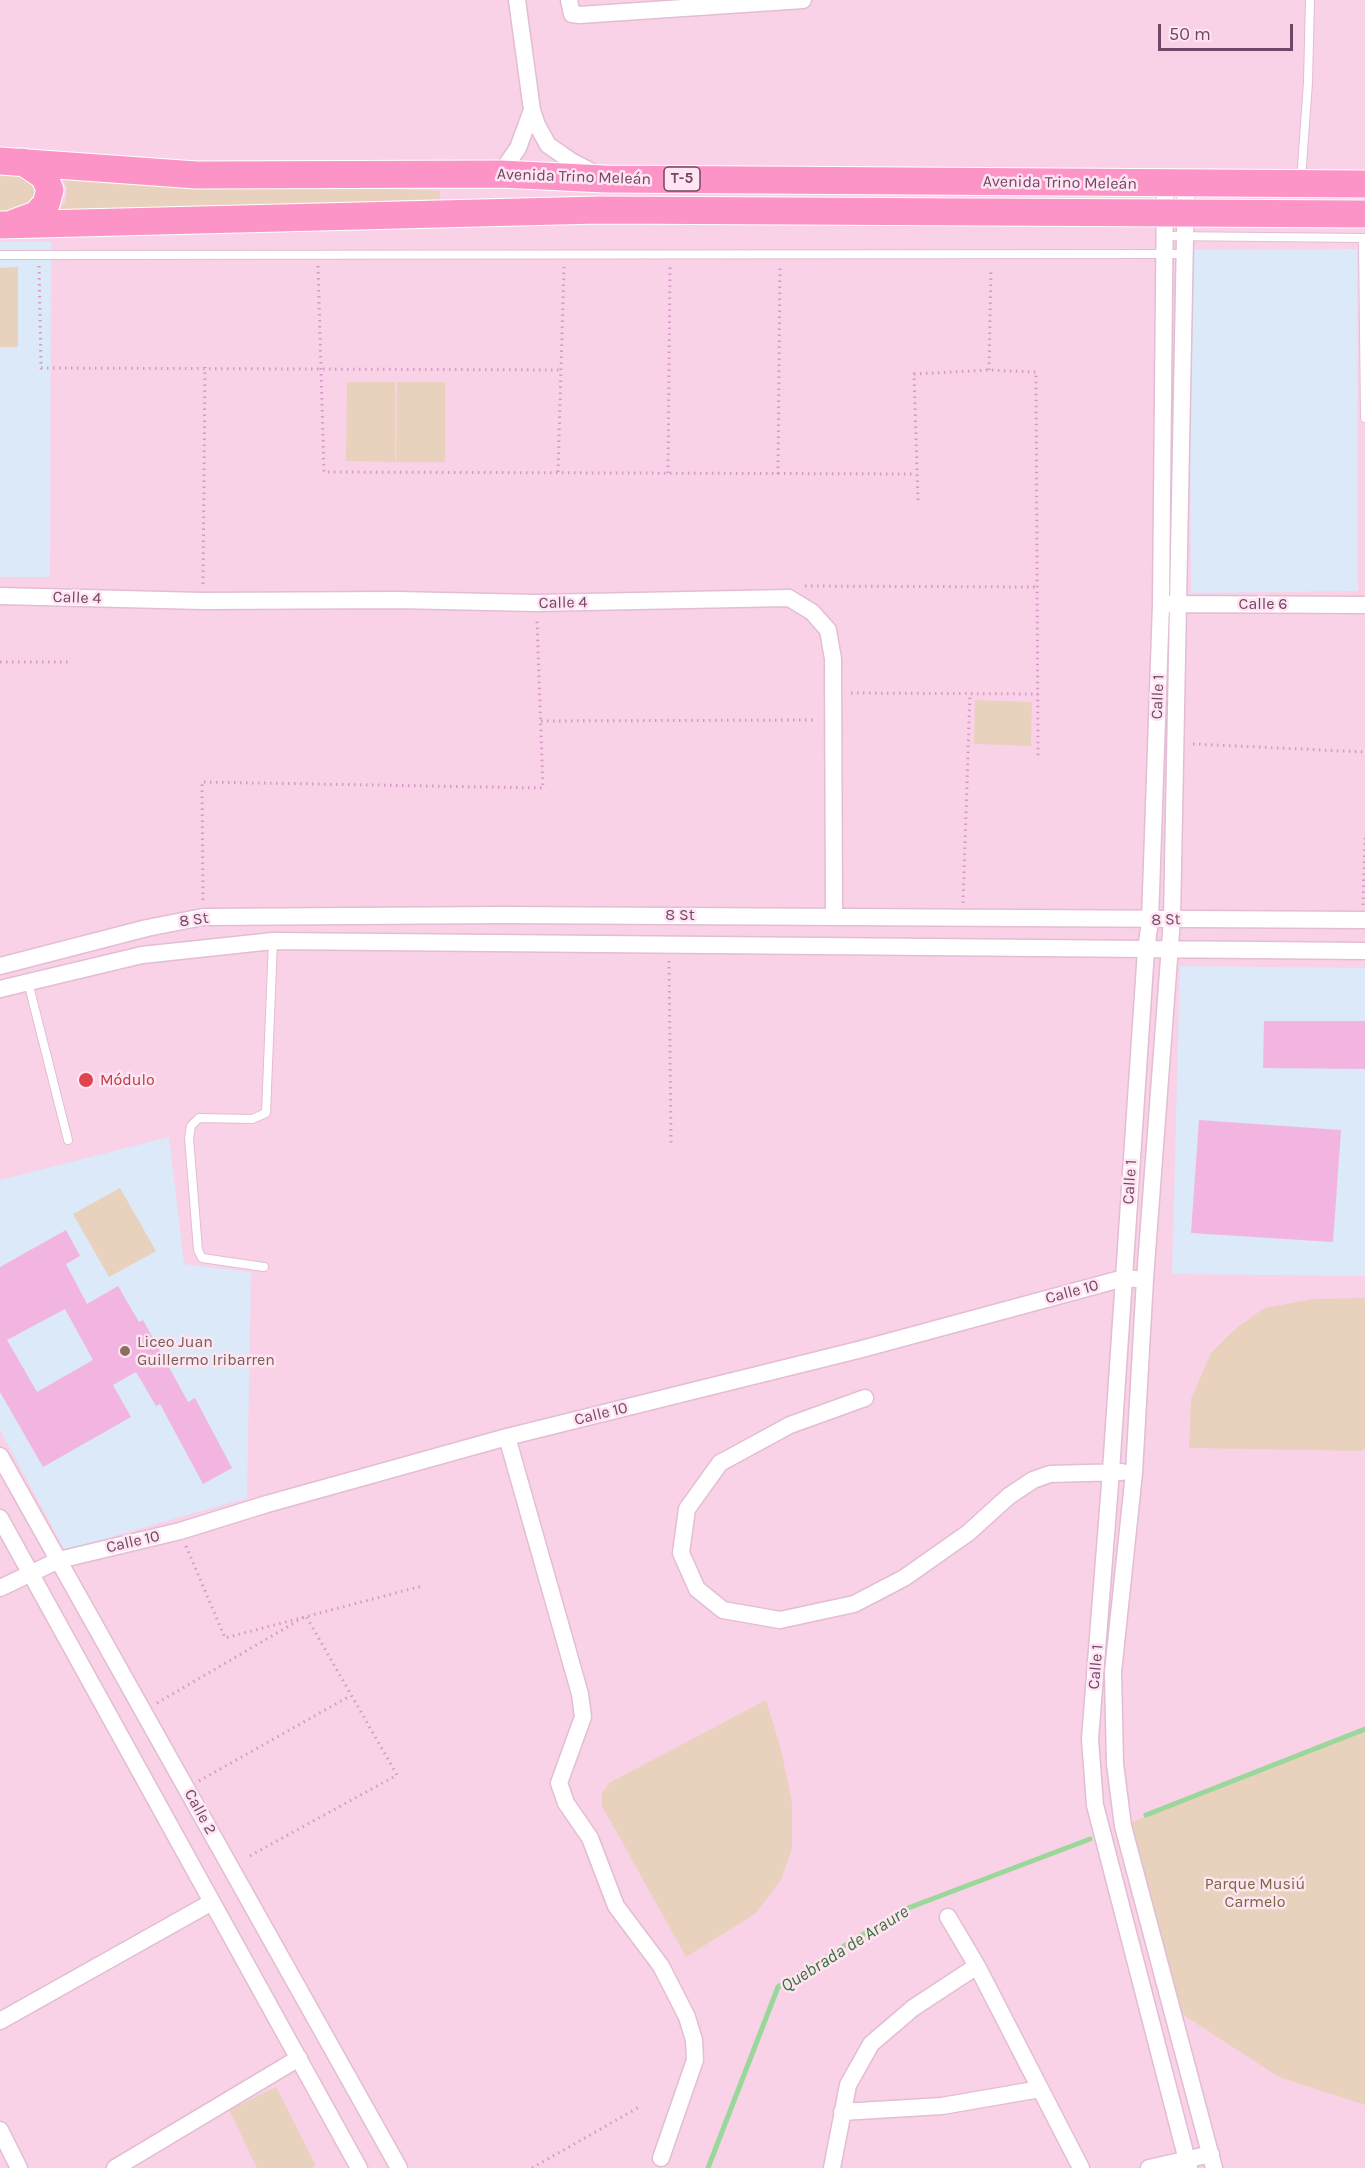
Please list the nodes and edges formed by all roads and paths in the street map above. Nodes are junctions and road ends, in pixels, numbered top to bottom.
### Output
1 (518, 0) edge
2 (569, 0) edge
3 (803, 0) edge
4 (1310, 0) edge
5 (694, 3) edge
6 (532, 110) junction
7 (12, 161) edge
8 (500, 174) junction
9 (605, 178) junction
10 (1175, 184) junction
11 (1301, 184) junction
12 (1365, 184) edge
13 (4, 225) edge
14 (1174, 225) junction
15 (1364, 230) edge
16 (670, 254) junction
17 (780, 254) junction
18 (992, 254) junction
19 (1164, 254) junction
20 (1183, 254) junction
21 (0, 255) edge
22 (318, 255) junction
23 (564, 255) junction
24 (39, 256) junction
25 (205, 367) junction
26 (321, 368) junction
27 (562, 370) junction
28 (989, 370) junction
29 (1365, 418) edge
30 (558, 472) junction
31 (668, 474) junction
32 (778, 474) junction
33 (916, 474) junction
34 (918, 500) dead end
35 (799, 586) dead end
36 (1037, 587) junction
37 (0, 596) edge
38 (203, 601) junction
39 (536, 603) junction
40 (1179, 603) junction
41 (1161, 604) junction
42 (1365, 605) edge
43 (0, 662) edge
44 (71, 662) dead end
45 (833, 693) junction
46 (969, 693) junction
47 (1038, 694) junction
48 (833, 720) junction
49 (542, 721) junction
50 (1174, 744) junction
51 (1365, 752) edge
52 (1038, 759) dead end
53 (1365, 838) edge
54 (834, 916) junction
55 (203, 917) junction
56 (1172, 919) junction
57 (963, 920) junction
58 (1364, 920) edge
59 (1150, 921) junction
60 (273, 941) junction
61 (669, 944) junction
62 (1146, 950) junction
63 (1170, 951) junction
64 (1365, 951) edge
65 (0, 966) edge
66 (28, 982) junction
67 (0, 989) edge
68 (68, 1140) dead end
69 (671, 1143) dead end
70 (264, 1267) dead end
71 (1124, 1278) junction
72 (1145, 1279) junction
73 (865, 1398) dead end
74 (507, 1437) junction
75 (0, 1456) edge
76 (1111, 1471) junction
77 (1134, 1473) junction
78 (0, 1518) edge
79 (180, 1531) junction
80 (59, 1560) junction
81 (31, 1573) junction
82 (422, 1586) dead end
83 (0, 1588) edge
84 (306, 1616) junction
85 (351, 1695) junction
86 (144, 1710) junction
87 (187, 1788) junction
88 (231, 1866) junction
89 (212, 1902) junction
90 (948, 1917) dead end
91 (977, 1966) junction
92 (0, 2021) edge
93 (299, 2058) junction
94 (1040, 2089) junction
95 (641, 2106) dead end
96 (842, 2112) junction
97 (0, 2130) edge
98 (661, 2158) dead end
99 (1213, 2161) edge
100 (1188, 2164) edge
101 (19, 2168) edge
102 (114, 2168) edge
103 (358, 2168) edge
104 (399, 2168) edge
105 (532, 2168) edge
106 (832, 2168) edge
107 (1081, 2168) edge
108 (1149, 2168) edge

1 - 6 street
2 - 5 street
3 - 5 street
4 - 11 lane
6 - 8 street
6 - 9 street
7 - 8 main road, Avenida Trino Meleán / T-5
7 - 13 main road
8 - 9 main road, Avenida Trino Meleán / T-5
9 - 10 main road, Avenida Trino Meleán / T-5
10 - 11 main road, Avenida Trino Meleán / T-5
10 - 14 street, Calle 1
11 - 12 main road, Avenida Trino Meleán / T-5
13 - 14 main road, Avenida Trino Meleán / T-5
14 - 15 main road, Avenida Trino Meleán / T-5
14 - 19 street, Calle 1
14 - 20 street, Calle 1
15 - 29 lane
16 - 17 lane
16 - 23 lane
16 - 31 path
17 - 18 lane
17 - 32 path
18 - 19 lane
18 - 28 path
19 - 20 lane
19 - 41 street, Calle 1
20 - 40 street, Calle 1
21 - 24 lane
22 - 23 lane
22 - 24 lane
22 - 26 path
23 - 27 path
24 - 25 path
25 - 26 path
25 - 38 path
26 - 27 path
26 - 30 path
27 - 30 path
28 - 33 path
28 - 36 path
30 - 31 path
31 - 32 path
32 - 33 path
33 - 34 path
35 - 36 path
36 - 47 path
37 - 38 street, Calle 4
38 - 39 street, Calle 4
39 - 45 street, Calle 4
39 - 49 path
40 - 41 street, Calle 6
40 - 42 street, Calle 6
40 - 50 street, Calle 1
41 - 59 street, Calle 1
43 - 44 path
45 - 46 path
45 - 48 street, Calle 4
46 - 47 path
46 - 57 path
47 - 52 path
48 - 49 path
48 - 54 street, Calle 4
49 - 55 path
50 - 51 path
50 - 56 street, Calle 1
53 - 58 path
54 - 55 street, 8 St
54 - 57 street, 8 St
55 - 65 street, 8 St
56 - 58 street, 8 St
56 - 59 street, 8 St
56 - 63 street, Calle 1
57 - 59 street, 8 St
59 - 62 street, Calle 1
60 - 61 street, 8 St
60 - 66 street, 8 St
60 - 70 lane
61 - 62 street, 8 St
61 - 69 path
62 - 63 street, 8 St
62 - 71 street, Calle 1
63 - 64 street, 8 St
63 - 72 street, Calle 1
66 - 67 street, 8 St
66 - 68 lane
71 - 72 street, Calle 10
71 - 74 street, Calle 10
71 - 76 street, Calle 1
72 - 77 street, Calle 1
73 - 76 street
74 - 79 street, Calle 10
74 - 98 street
75 - 80 street, Calle 2
76 - 77 street
76 - 100 street, Calle 1
77 - 99 street, Calle 1
78 - 81 street, Calle 2
79 - 80 street, Calle 10
79 - 84 path
80 - 81 street, Calle 10
80 - 86 street, Calle 2
81 - 83 street, Calle 10
81 - 89 street, Calle 2
82 - 84 path
84 - 85 path
84 - 86 path
85 - 87 path
85 - 88 path
86 - 87 street, Calle 2
87 - 88 street, Calle 2
88 - 104 street, Calle 2
89 - 92 street
89 - 93 street, Calle 2
90 - 91 street
91 - 94 street
91 - 96 street
93 - 102 street
93 - 103 street, Calle 2
94 - 96 street
94 - 107 street
95 - 105 path
96 - 106 street
97 - 101 street
99 - 100 street
100 - 108 street

